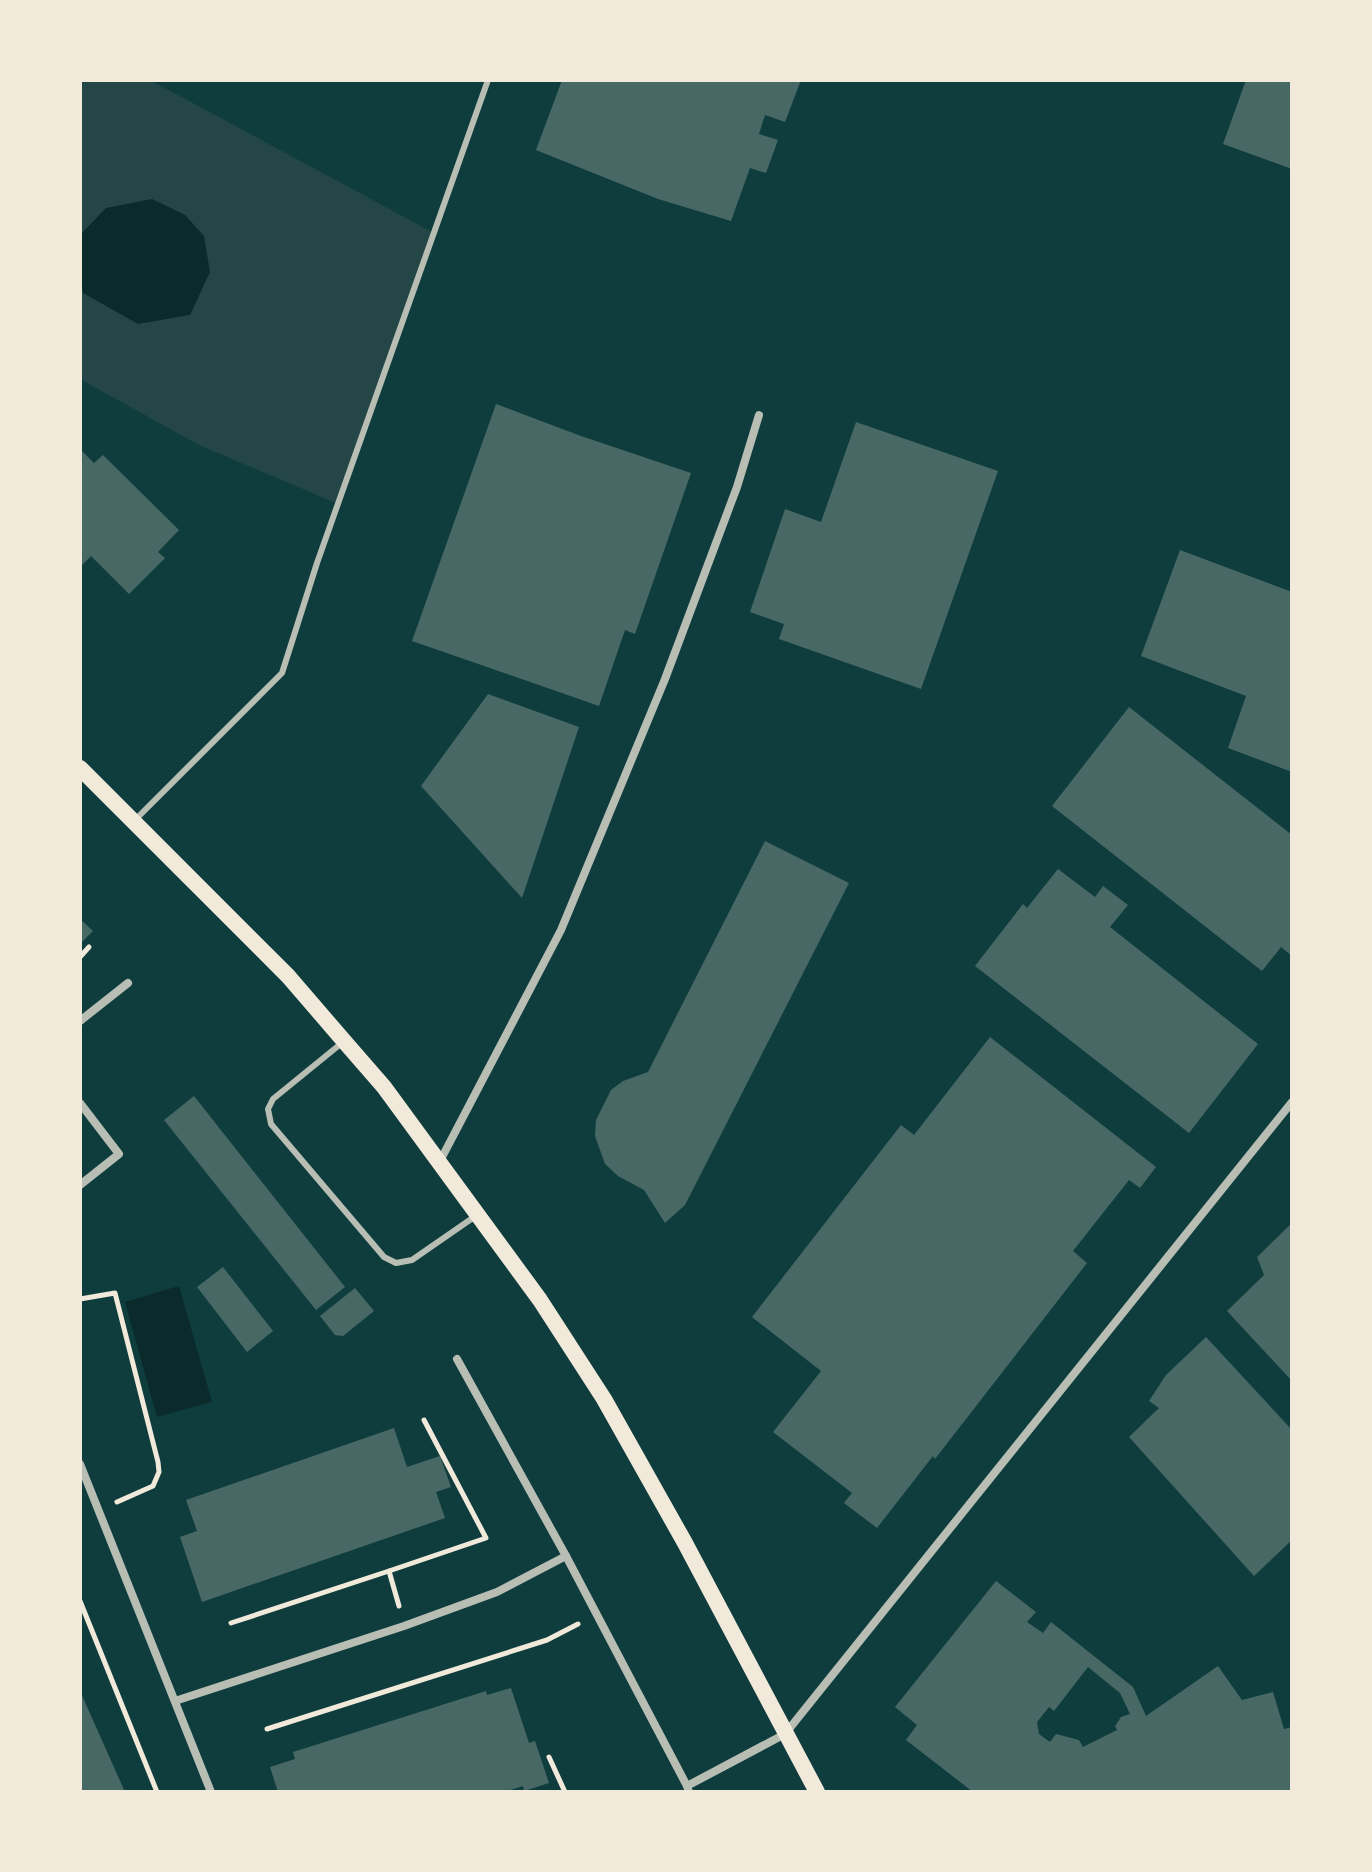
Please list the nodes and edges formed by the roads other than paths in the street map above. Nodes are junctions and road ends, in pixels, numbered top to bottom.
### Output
1 (488, 80) edge
2 (759, 415) dead end
3 (80, 768) edge
4 (134, 821) junction
5 (128, 983) dead end
6 (80, 1021) edge
7 (344, 1041) junction
8 (1292, 1102) edge
9 (80, 1103) edge
10 (440, 1161) junction
11 (80, 1185) edge
12 (477, 1215) junction
13 (457, 1359) dead end
14 (80, 1464) edge
15 (566, 1556) junction
16 (175, 1701) junction
17 (785, 1734) junction
18 (688, 1789) edge
19 (211, 1792) edge
20 (817, 1792) edge

1 - 4 lane
2 - 10 street
3 - 4 main road
4 - 7 main road
5 - 6 street
7 - 10 main road
7 - 12 lane
8 - 17 street
9 - 11 street
10 - 12 main road
12 - 17 main road
13 - 15 street
14 - 16 street
15 - 16 street
15 - 18 street
16 - 19 street
17 - 18 street
17 - 20 main road

